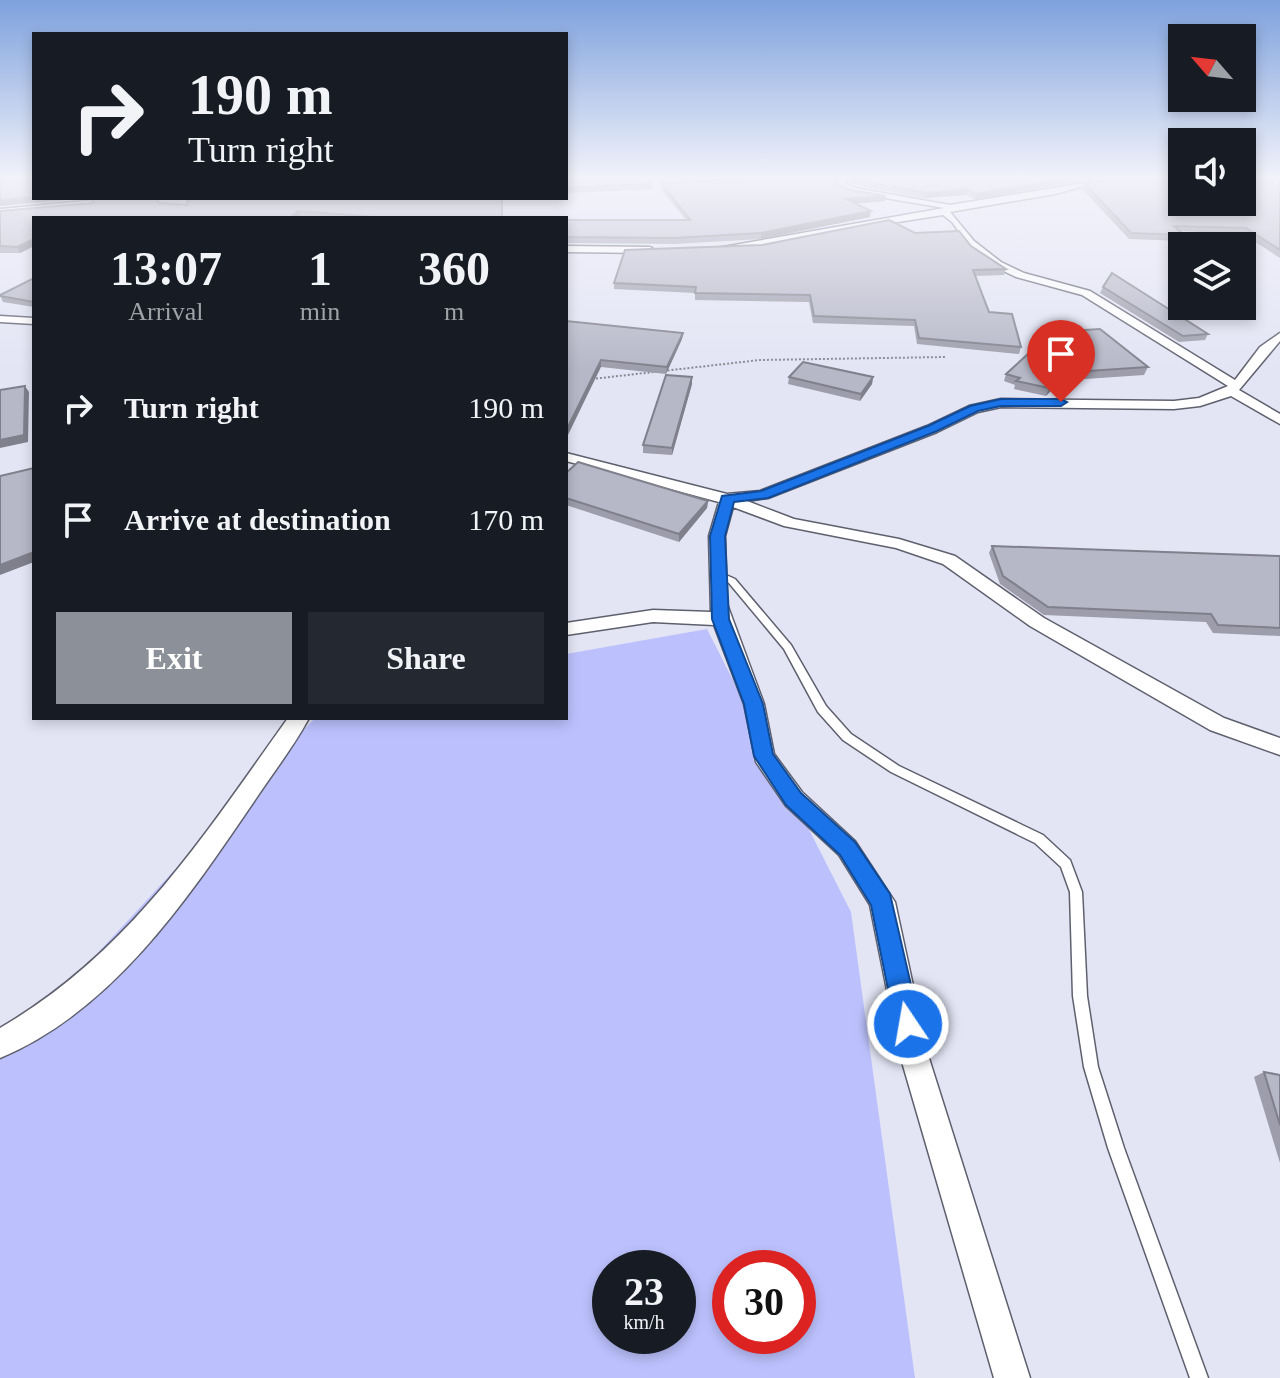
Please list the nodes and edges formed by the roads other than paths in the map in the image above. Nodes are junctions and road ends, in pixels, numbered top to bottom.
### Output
1 (773, 242) edge
2 (970, 242) edge
3 (568, 249) edge
4 (716, 249) edge
5 (660, 250) edge
6 (0, 319) edge
7 (32, 321) edge
8 (1280, 336) edge
9 (1233, 388) junction
10 (1280, 420) edge
11 (568, 458) edge
12 (727, 499) junction
13 (717, 574) junction
14 (721, 619) junction
15 (568, 629) edge
16 (298, 720) edge
17 (1280, 747) edge
18 (0, 1044) edge
19 (1012, 1378) edge
20 (1199, 1378) edge

1 - 4 street
2 - 9 street
3 - 5 street
6 - 7 street
8 - 9 street
9 - 10 street
9 - 12 street
11 - 12 street
12 - 13 street
12 - 17 street
13 - 14 street
13 - 20 lane
14 - 15 street
14 - 19 street
16 - 18 street

